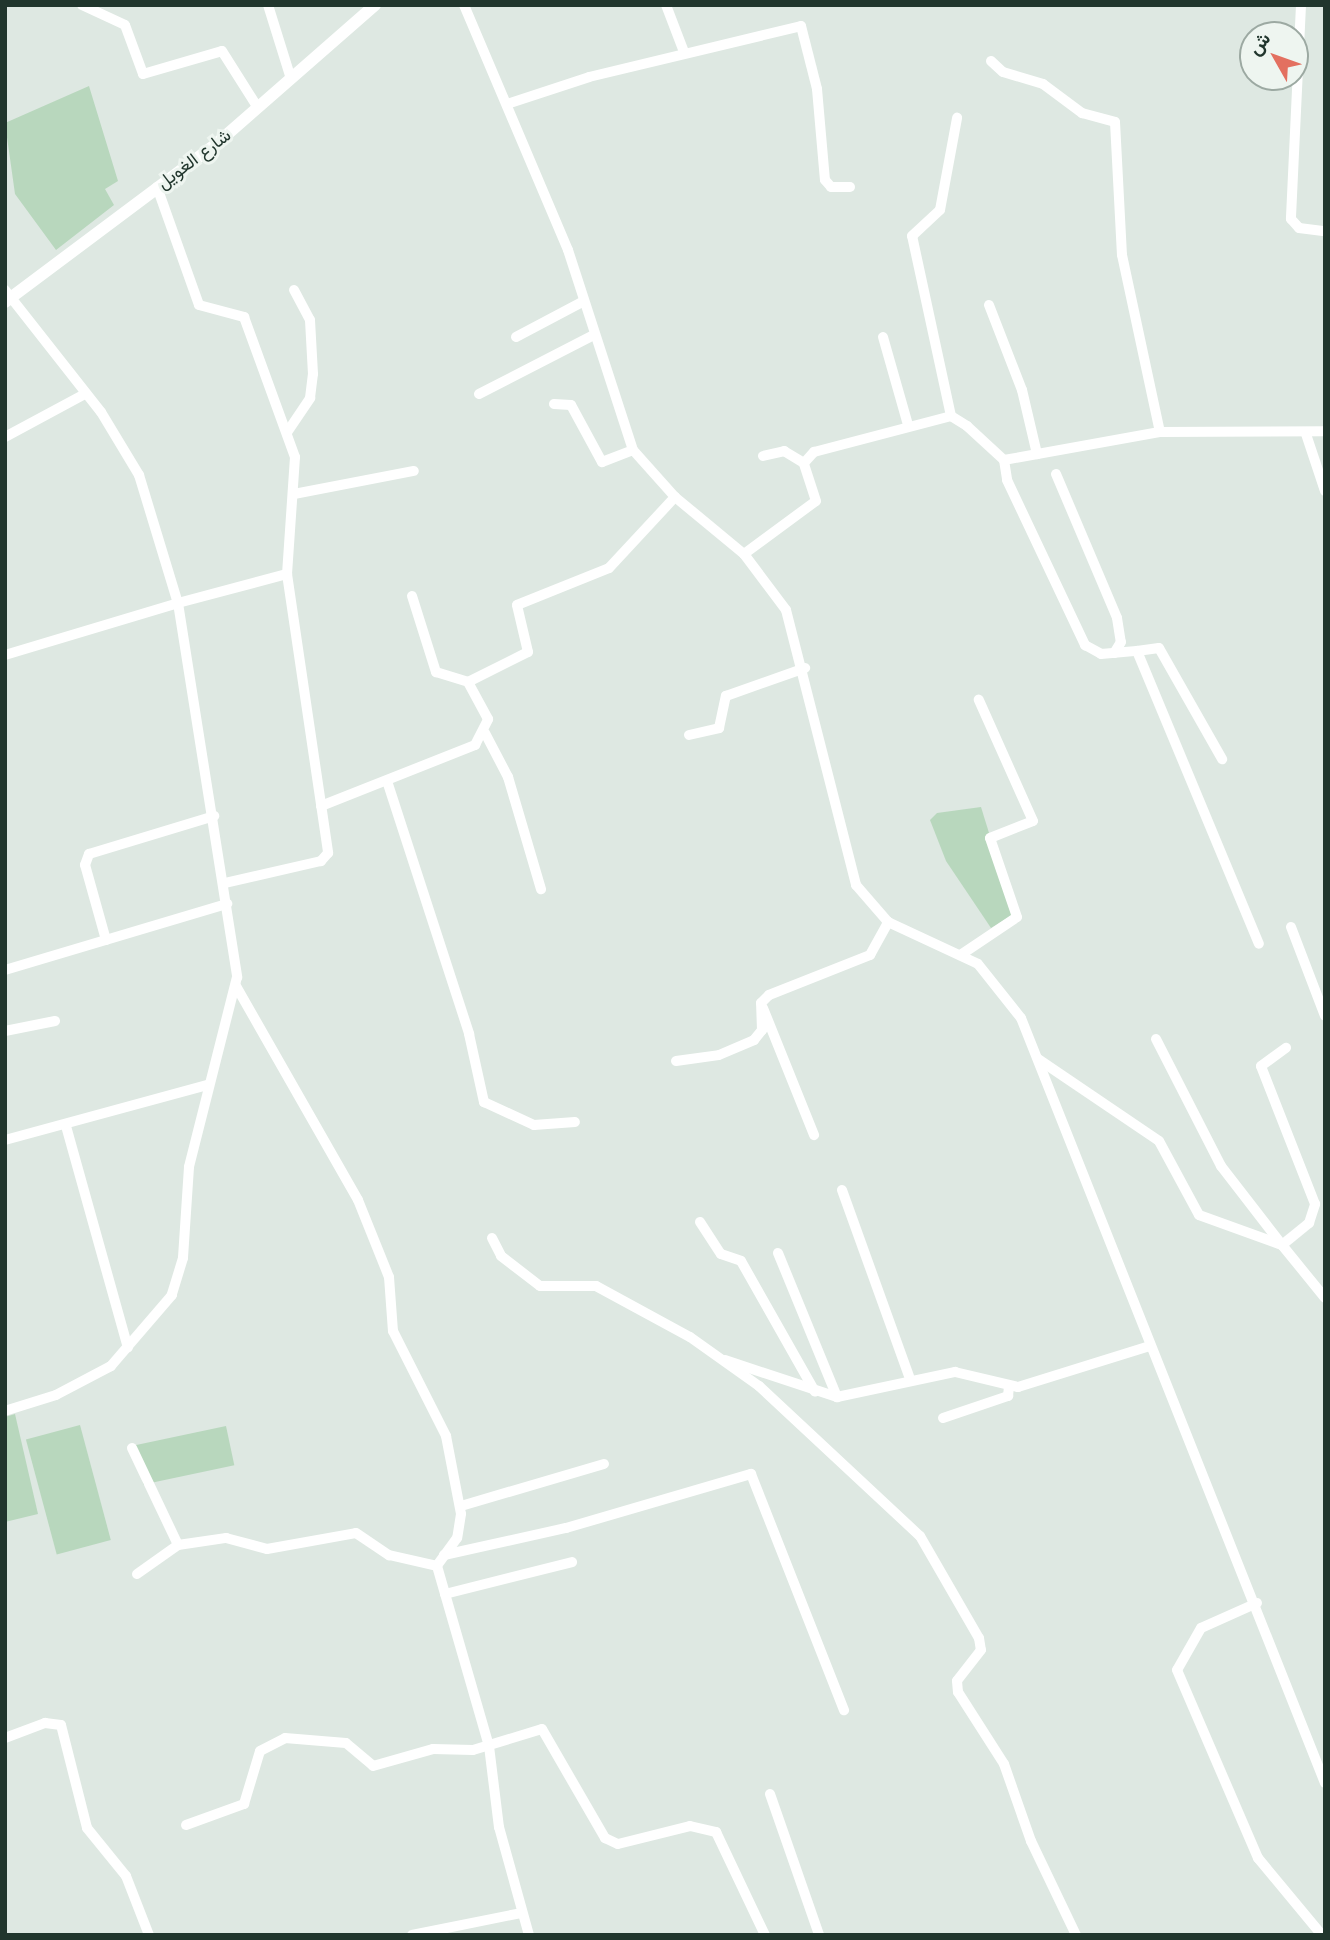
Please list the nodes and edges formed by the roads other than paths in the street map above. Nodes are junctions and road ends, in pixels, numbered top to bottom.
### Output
1 (82, 5) edge
2 (268, 5) edge
3 (375, 5) edge
4 (464, 5) edge
5 (666, 5) edge
6 (1301, 5) edge
7 (684, 52) junction
8 (991, 61) dead end
9 (291, 79) junction
10 (508, 104) junction
11 (258, 108) junction
12 (957, 118) dead end
13 (157, 187) junction
14 (850, 187) dead end
15 (1324, 234) edge
16 (294, 290) dead end
17 (7, 297) edge
18 (584, 301) junction
19 (989, 305) dead end
20 (594, 335) junction
21 (516, 337) dead end
22 (883, 337) dead end
23 (85, 394) junction
24 (479, 394) dead end
25 (554, 404) dead end
26 (951, 416) junction
27 (908, 425) junction
28 (288, 430) junction
29 (1325, 431) edge
30 (1160, 432) junction
31 (1306, 435) junction
32 (5, 437) edge
33 (633, 450) junction
34 (1037, 454) junction
35 (763, 456) dead end
36 (1004, 460) junction
37 (804, 463) junction
38 (414, 471) dead end
39 (1056, 474) dead end
40 (1325, 491) edge
41 (294, 494) junction
42 (675, 497) junction
43 (744, 554) junction
44 (287, 574) junction
45 (412, 596) dead end
46 (178, 603) junction
47 (1136, 650) junction
48 (1114, 653) junction
49 (5, 654) edge
50 (805, 667) junction
51 (468, 682) junction
52 (979, 700) dead end
53 (485, 733) junction
54 (688, 735) dead end
55 (1222, 759) dead end
56 (388, 784) junction
57 (321, 806) junction
58 (214, 816) junction
59 (225, 883) junction
60 (541, 889) dead end
61 (227, 904) junction
62 (888, 922) junction
63 (1292, 928) dead end
64 (106, 940) junction
65 (1259, 944) dead end
66 (962, 954) junction
67 (5, 970) edge
68 (236, 986) junction
69 (761, 1003) junction
70 (1325, 1016) edge
71 (55, 1021) dead end
72 (5, 1031) edge
73 (1156, 1039) dead end
74 (1286, 1048) dead end
75 (1038, 1059) junction
76 (676, 1060) dead end
77 (208, 1085) junction
78 (575, 1122) dead end
79 (66, 1126) junction
80 (814, 1135) dead end
81 (5, 1140) edge
82 (842, 1190) dead end
83 (700, 1222) dead end
84 (492, 1238) dead end
85 (1282, 1245) junction
86 (778, 1253) dead end
87 (1325, 1298) edge
88 (1150, 1346) junction
89 (128, 1348) junction
90 (722, 1360) junction
91 (910, 1379) junction
92 (1009, 1386) junction
93 (815, 1392) junction
94 (837, 1397) junction
95 (5, 1411) edge
96 (943, 1418) dead end
97 (131, 1448) dead end
98 (604, 1464) dead end
99 (461, 1506) junction
100 (178, 1545) junction
101 (444, 1555) junction
102 (572, 1562) dead end
103 (436, 1566) junction
104 (137, 1574) dead end
105 (445, 1594) junction
106 (1257, 1603) junction
107 (844, 1710) dead end
108 (5, 1738) edge
109 (489, 1746) junction
110 (1325, 1783) edge
111 (769, 1794) dead end
112 (186, 1825) dead end
113 (521, 1913) junction
114 (149, 1935) edge
115 (412, 1935) edge
116 (529, 1935) edge
117 (765, 1935) edge
118 (819, 1935) edge
119 (1076, 1935) edge
120 (1322, 1935) edge

1 - 11 street
2 - 9 street
3 - 9 street, شارع الغويل
4 - 10 street
5 - 7 street
6 - 15 street
7 - 10 street
7 - 14 street
8 - 30 street
9 - 11 street, شارع الغويل
10 - 18 street
11 - 13 street, شارع الغويل
12 - 26 street
13 - 17 street, شارع الغويل
13 - 28 street
16 - 28 street
17 - 23 street
18 - 20 street
18 - 21 street
19 - 34 street
20 - 24 street
20 - 33 street
22 - 27 street
23 - 32 street
23 - 46 street
25 - 33 street
26 - 27 street
26 - 36 street
27 - 37 street
28 - 41 street
29 - 31 street
30 - 31 street
30 - 34 street
31 - 40 street
33 - 42 street
34 - 36 street
35 - 37 street
36 - 48 street
37 - 43 street
38 - 41 street
39 - 48 street
41 - 44 street
42 - 43 street
42 - 51 street
43 - 50 street
44 - 46 street
44 - 57 street
45 - 51 street
46 - 49 street
46 - 58 street
47 - 48 street
47 - 55 street
47 - 65 street
50 - 54 street
50 - 62 street
51 - 53 street
52 - 66 street
53 - 56 street
53 - 60 street
56 - 57 street
56 - 78 street
57 - 59 street
58 - 59 street
58 - 64 street
59 - 61 street
61 - 64 street
61 - 68 street
62 - 66 street
62 - 69 street
63 - 70 street
64 - 67 street
66 - 75 street
68 - 77 street
68 - 99 street
69 - 76 street
69 - 80 street
71 - 72 street
73 - 85 street
74 - 85 street
75 - 85 street
75 - 88 street
77 - 79 street
77 - 89 street
79 - 81 street
79 - 89 street
82 - 91 street
83 - 93 street
84 - 90 street
85 - 87 street
86 - 94 street
88 - 92 street
88 - 106 street
89 - 95 street
90 - 93 street
90 - 119 street
91 - 92 street
91 - 94 street
92 - 96 street
93 - 94 street
97 - 100 street
98 - 99 street
99 - 101 street
100 - 103 street
100 - 104 street
101 - 103 street
101 - 107 street
102 - 105 street
103 - 105 street
105 - 109 street
106 - 110 street
106 - 120 street
108 - 114 street
109 - 112 street
109 - 113 street
109 - 117 street
111 - 118 street
113 - 115 street
113 - 116 street

